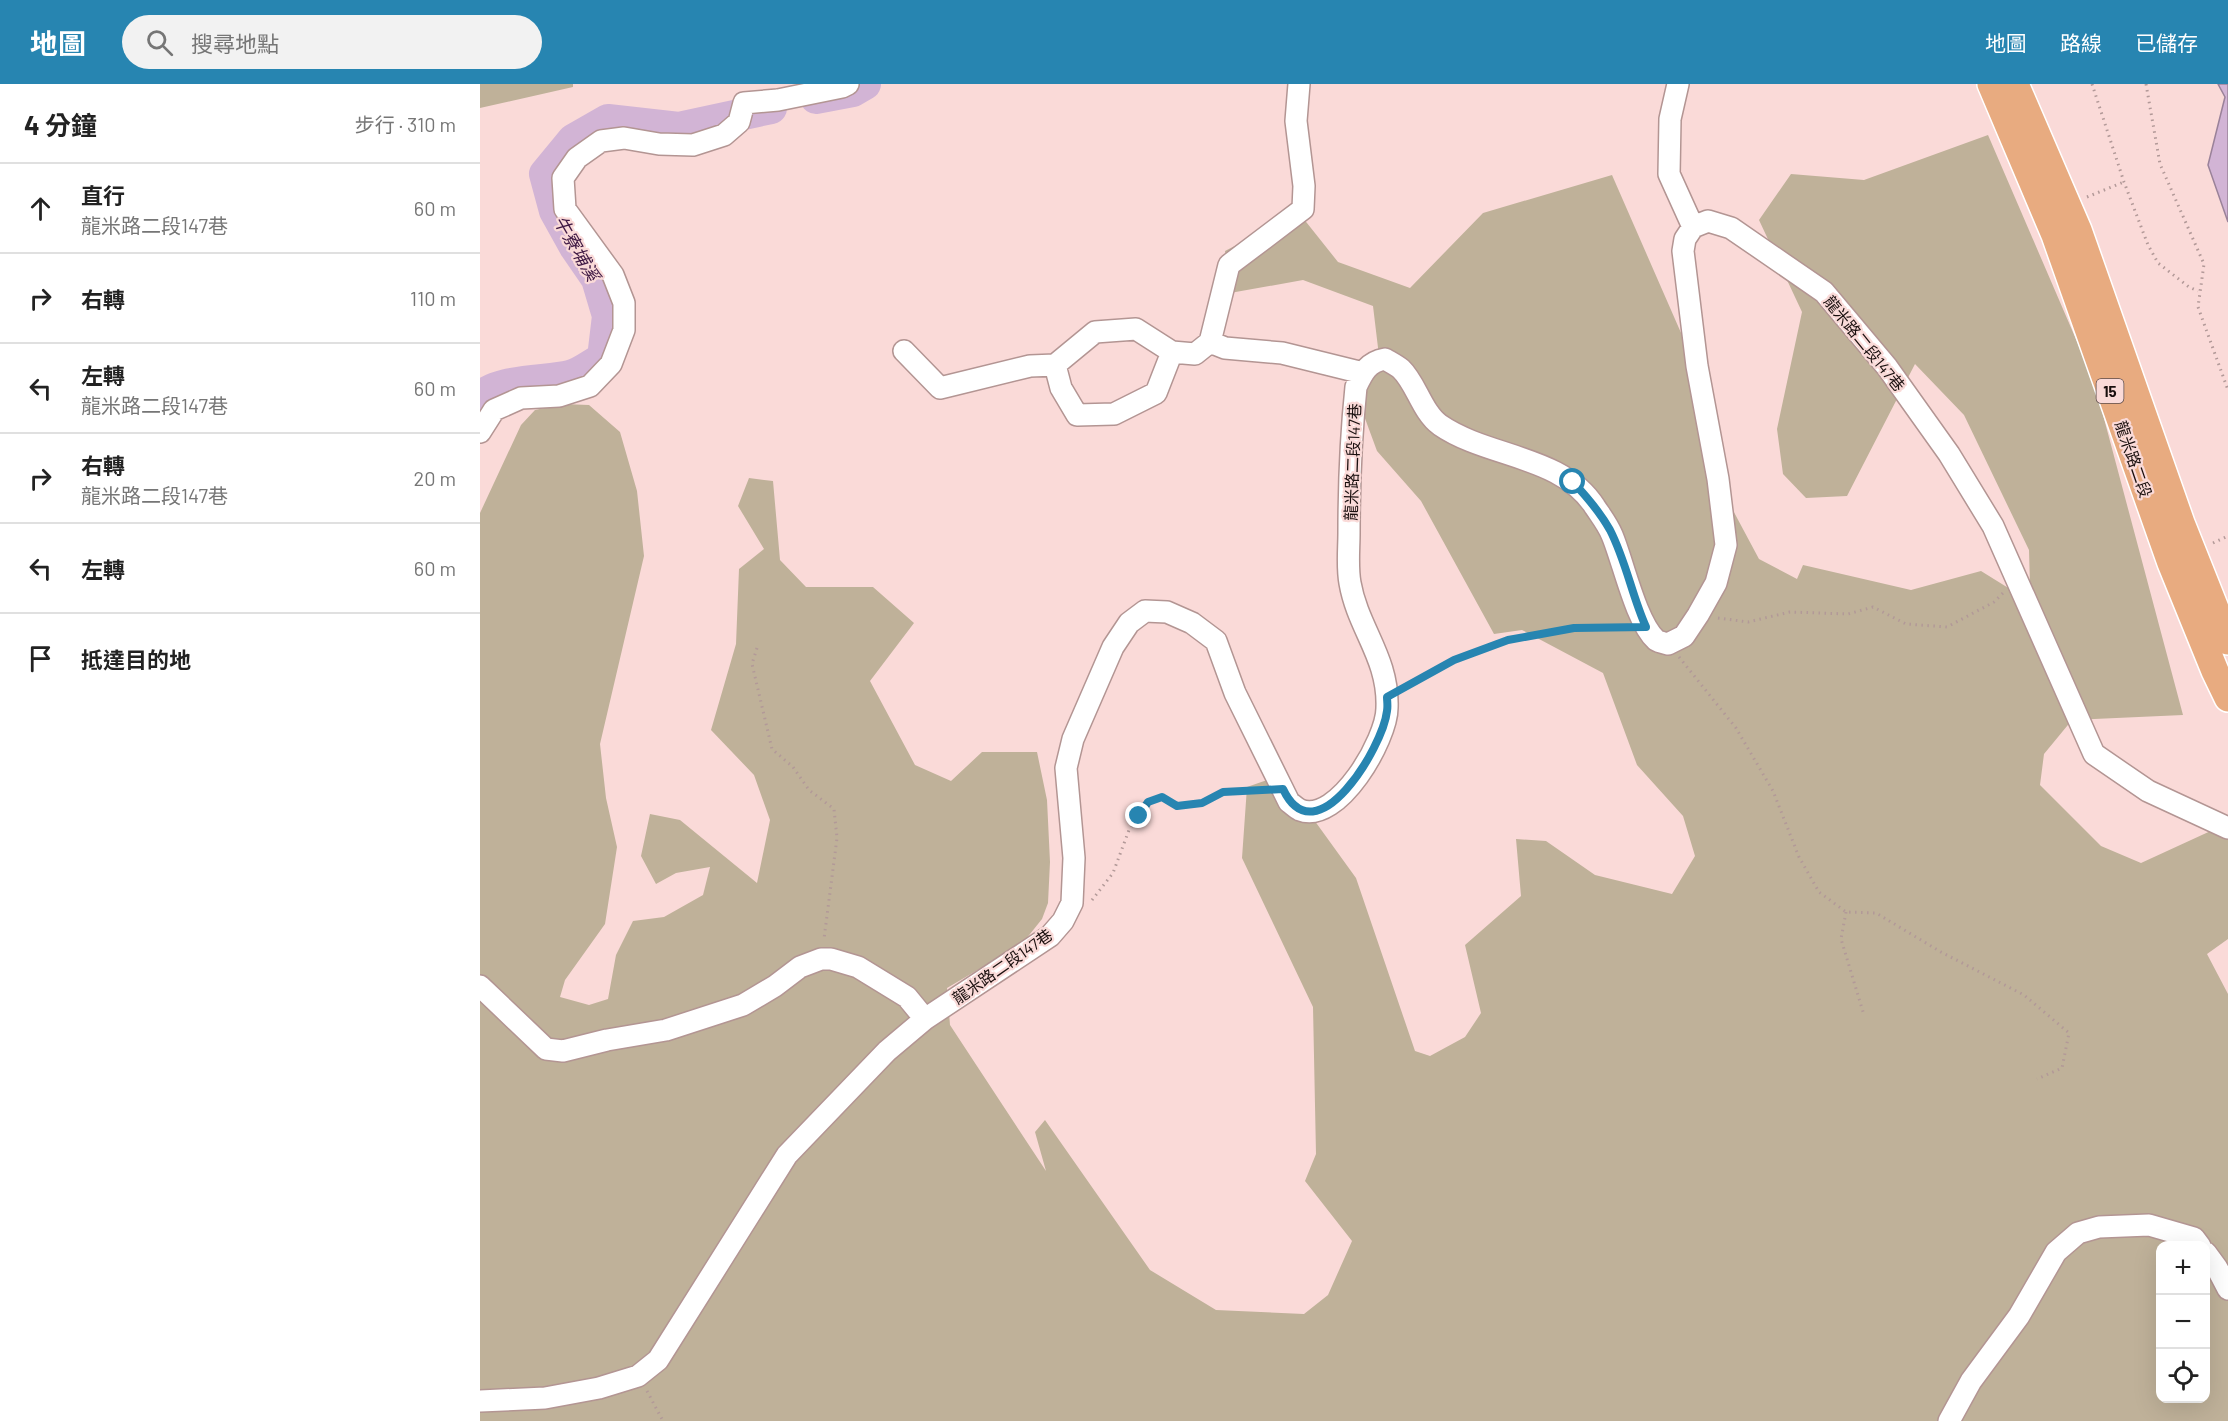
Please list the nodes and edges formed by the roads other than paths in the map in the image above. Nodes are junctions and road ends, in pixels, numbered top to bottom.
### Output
1 (848, 84) edge
2 (1299, 84) edge
3 (1678, 84) edge
4 (1991, 84) edge
5 (2015, 84) edge
6 (1694, 227) junction
7 (1210, 342) junction
8 (904, 351) dead end
9 (1172, 352) junction
10 (1055, 365) junction
11 (1363, 373) junction
12 (480, 432) edge
13 (2228, 641) edge
14 (2228, 698) edge
15 (2228, 828) edge
16 (480, 986) edge
17 (925, 1019) junction
18 (2197, 1241) edge
19 (2210, 1259) edge
20 (2228, 1289) edge
21 (480, 1401) edge
22 (1949, 1421) edge

1 - 12 street
2 - 7 street
3 - 6 street
4 - 14 main road, 龍米路二段 / 15
5 - 13 main road, 龍米路二段 / 15
6 - 11 street
6 - 15 street, 龍米路二段147巷
7 - 9 street
7 - 11 street
8 - 10 street
9 - 10 street
9 - 10 street
11 - 17 street, 龍米路二段147巷
16 - 17 street
17 - 21 street, 龍米路二段147巷
18 - 22 street
19 - 20 street

